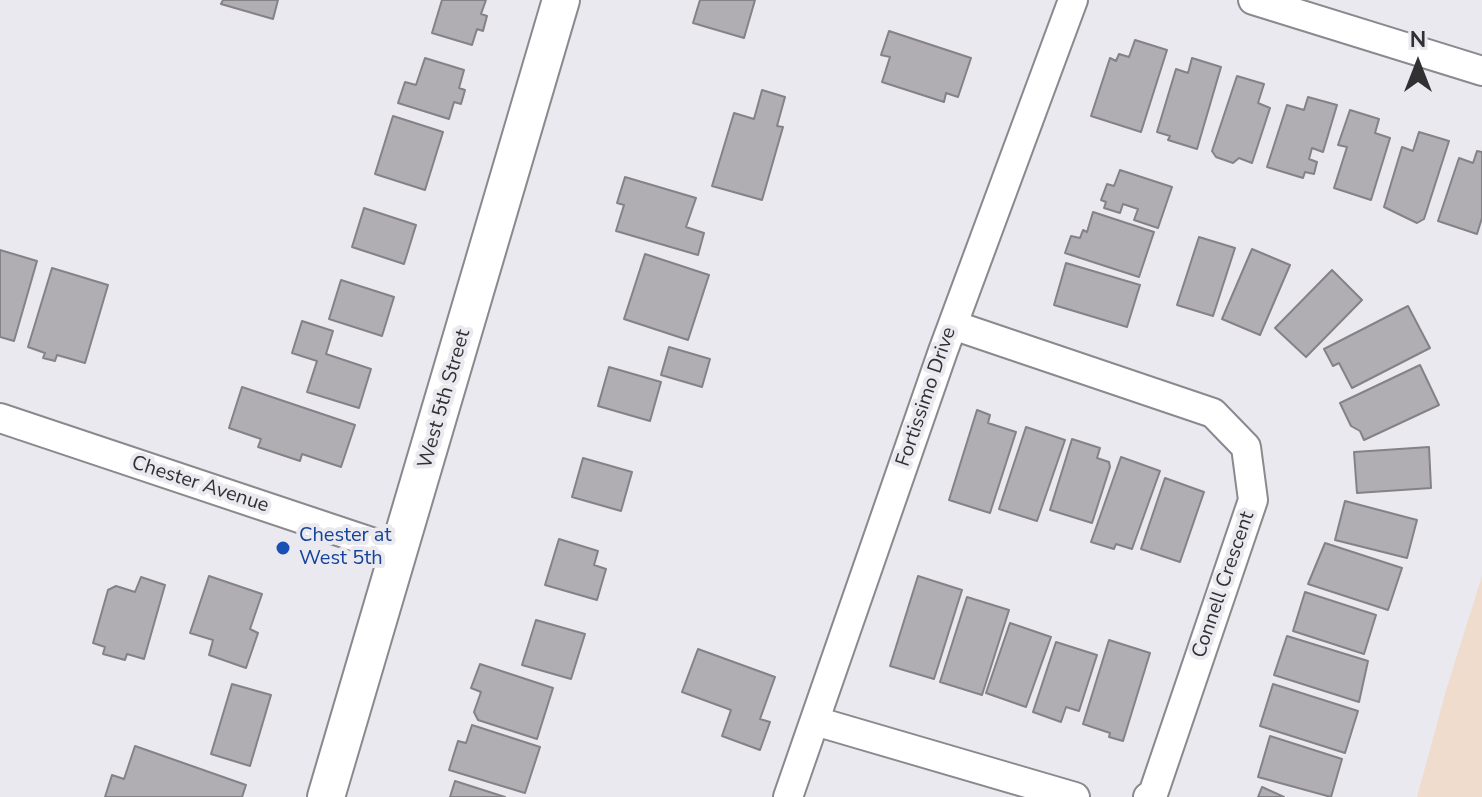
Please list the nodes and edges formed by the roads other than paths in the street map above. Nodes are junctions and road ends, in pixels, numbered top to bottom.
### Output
1 (561, 0) edge
2 (1073, 0) edge
3 (1253, 0) edge
4 (1482, 71) edge
5 (953, 325) junction
6 (0, 418) edge
7 (401, 552) junction
8 (815, 721) junction
9 (326, 797) edge
10 (788, 797) edge
11 (1075, 797) edge
12 (1148, 797) edge

1 - 7 street, West 5th Street
2 - 5 street, Fortissimo Drive
3 - 4 street
5 - 8 street, Fortissimo Drive
5 - 12 street, Connell Crescent
6 - 7 street, Chester Avenue
7 - 9 street, West 5th Street
8 - 10 street, Fortissimo Drive
8 - 11 street

